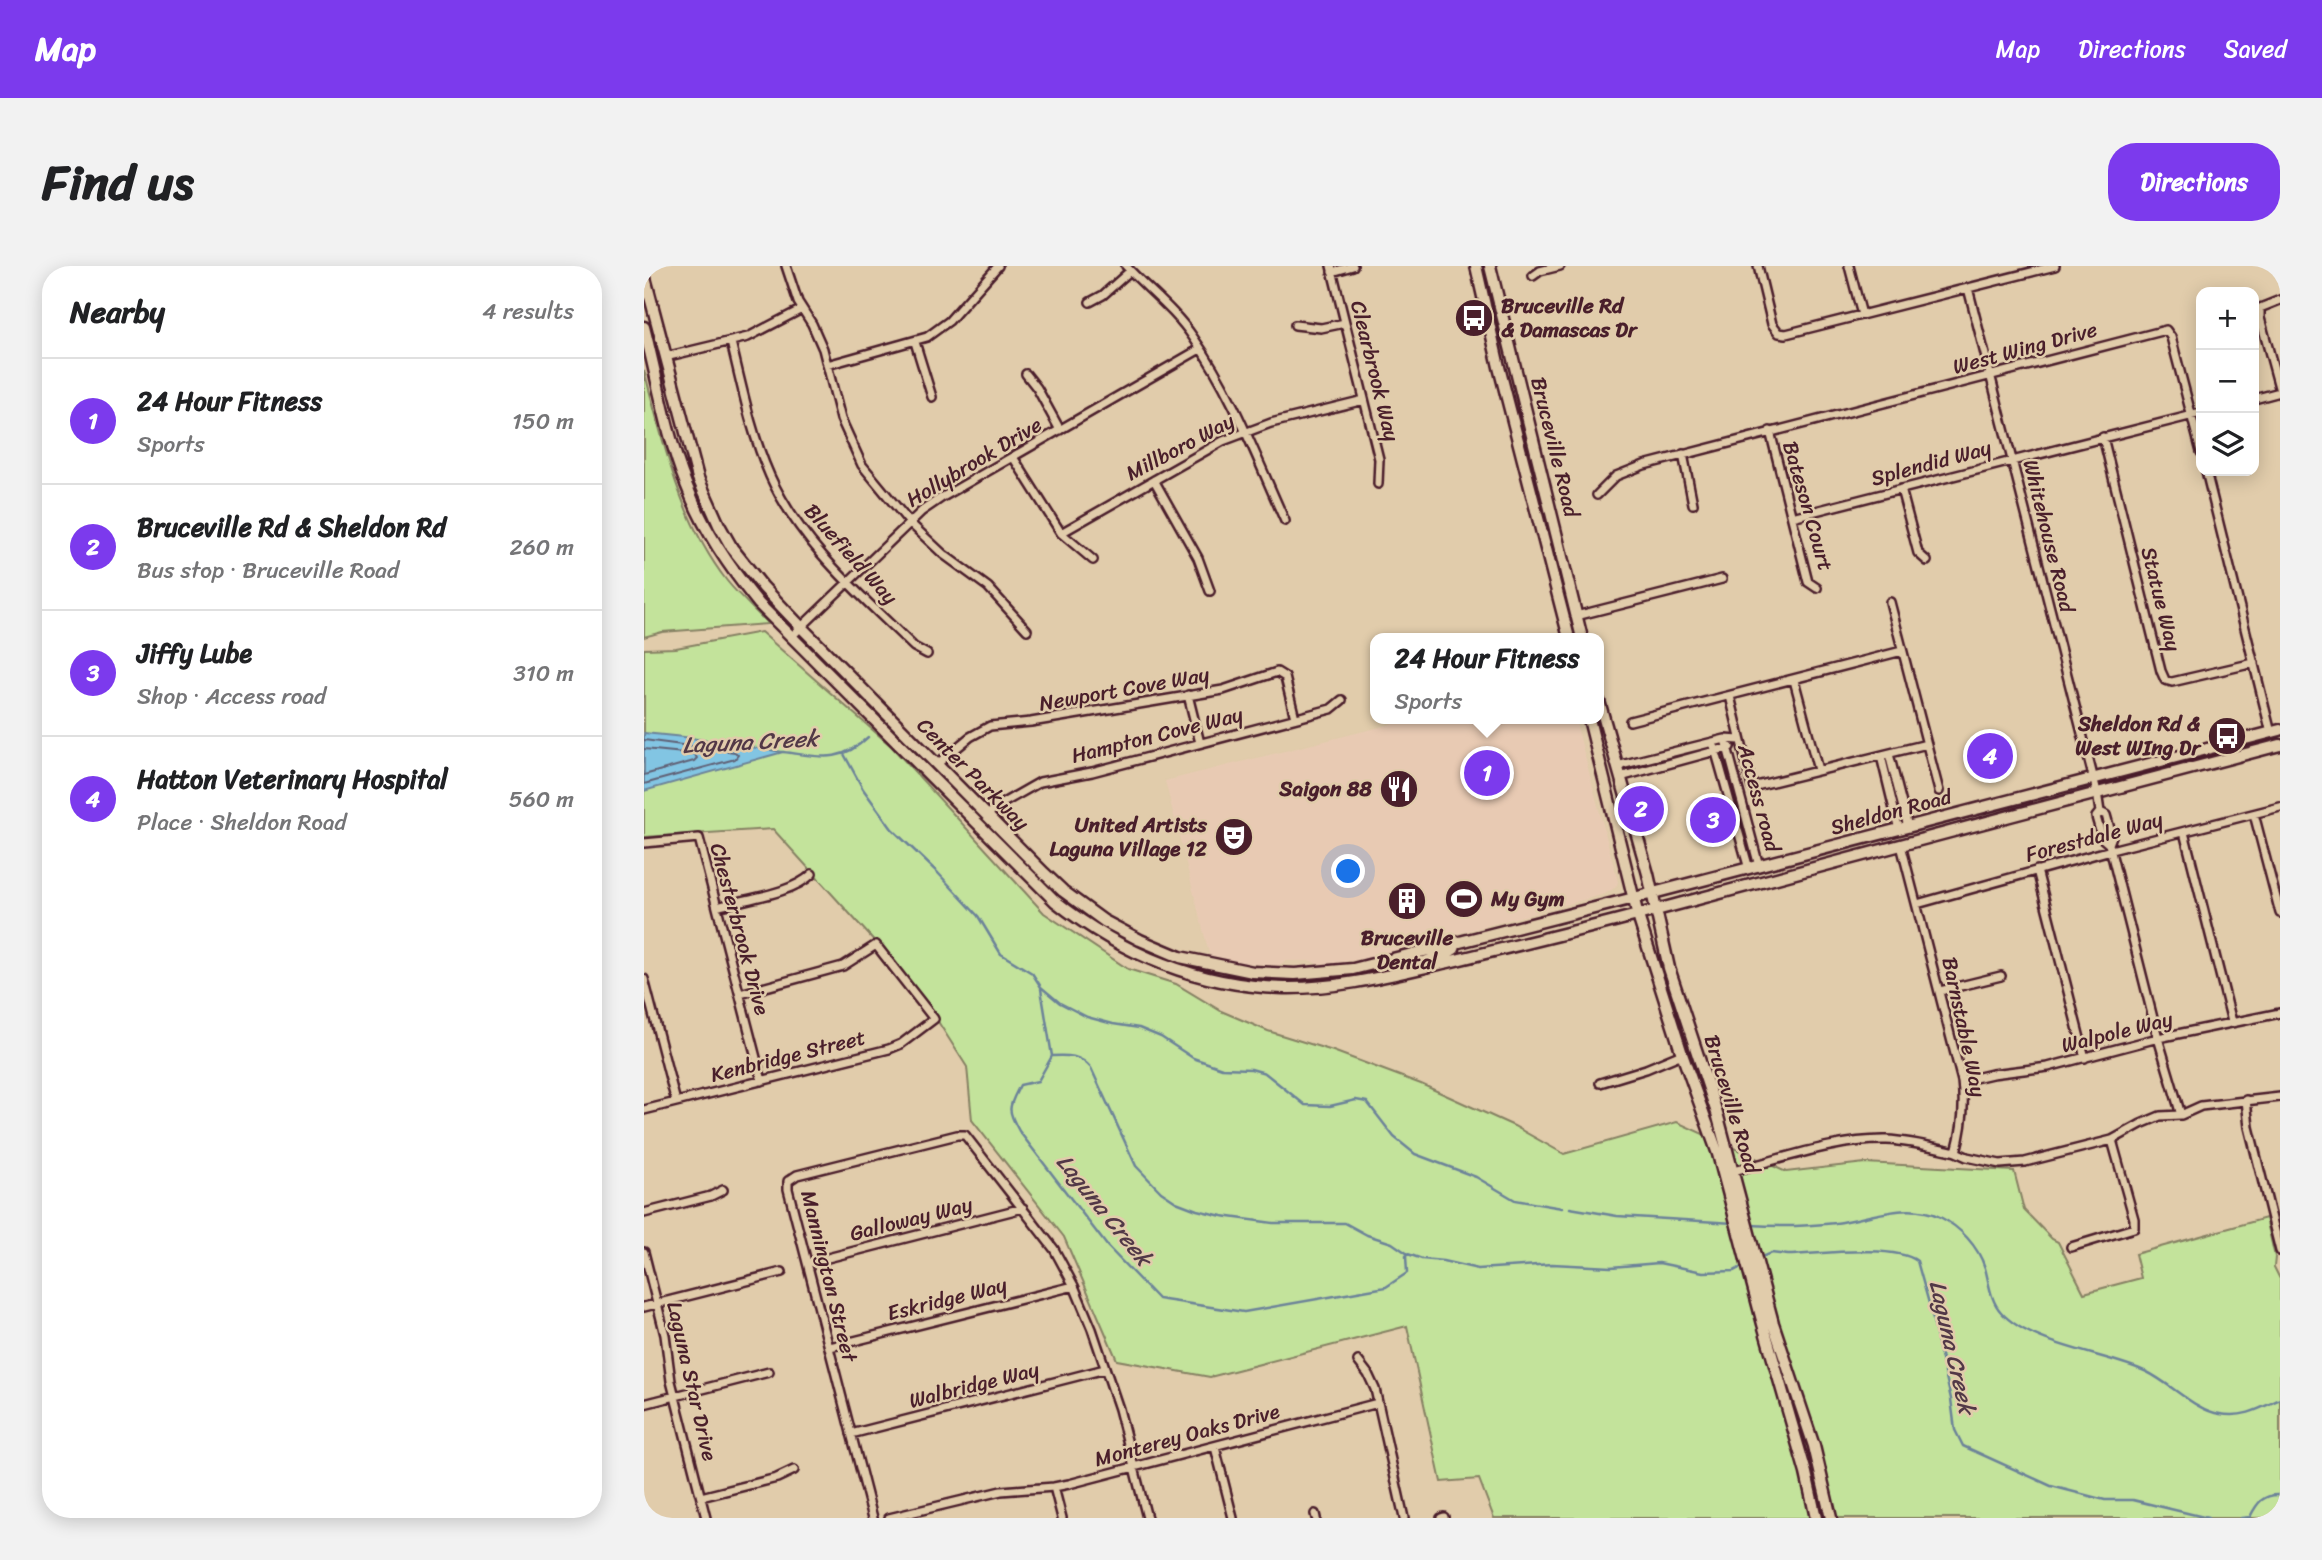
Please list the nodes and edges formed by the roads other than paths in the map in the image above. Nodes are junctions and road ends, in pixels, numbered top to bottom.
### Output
1 (786, 266) edge
2 (998, 266) edge
3 (1353, 266) edge
4 (1476, 266) edge
5 (1490, 266) edge
6 (1560, 266) edge
7 (1758, 266) edge
8 (1849, 266) edge
9 (2055, 266) edge
10 (1128, 268) edge
11 (1331, 269) edge
12 (644, 274) edge
13 (1533, 276) dead end
14 (1968, 288) junction
15 (2280, 300) edge
16 (1090, 302) dead end
17 (802, 309) junction
18 (1862, 315) junction
19 (1345, 323) junction
20 (1295, 326) dead end
21 (644, 327) edge
22 (731, 342) junction
23 (915, 342) junction
24 (1200, 349) junction
25 (665, 357) junction
26 (827, 365) junction
27 (1026, 374) dead end
28 (1990, 375) junction
29 (2280, 392) edge
30 (932, 397) dead end
31 (2259, 398) edge
32 (1364, 400) junction
33 (2196, 414) edge
34 (2192, 415) junction
35 (1060, 430) junction
36 (2196, 431) edge
37 (1244, 432) junction
38 (1770, 432) junction
39 (2103, 437) junction
40 (1683, 454) junction
41 (1013, 457) junction
42 (2012, 460) junction
43 (2207, 476) edge
44 (1154, 480) junction
45 (1378, 484) dead end
46 (1900, 489) junction
47 (1597, 495) dead end
48 (1693, 504) dead end
49 (1792, 517) junction
50 (1285, 521) dead end
51 (909, 522) junction
52 (1061, 533) junction
53 (1093, 560) dead end
54 (1927, 561) dead end
55 (1722, 579) dead end
56 (847, 582) junction
57 (1817, 588) dead end
58 (1210, 592) dead end
59 (1890, 602) dead end
60 (1576, 616) junction
61 (801, 627) junction
62 (1027, 630) dead end
63 (1568, 633) edge
64 (1581, 633) edge
65 (791, 636) junction
66 (1902, 651) junction
67 (927, 654) dead end
68 (2254, 663) junction
69 (1794, 680) junction
70 (1188, 695) junction
71 (1731, 696) junction
72 (1342, 700) dead end
73 (1295, 718) junction
74 (1604, 719) edge
75 (1630, 721) dead end
76 (1590, 724) edge
77 (1598, 724) edge
78 (2276, 731) edge
79 (1725, 738) junction
80 (1740, 740) junction
81 (1713, 742) junction
82 (1200, 743) junction
83 (1927, 744) junction
84 (2280, 746) edge
85 (1728, 749) junction
86 (1613, 752) junction
87 (1716, 752) junction
88 (1885, 755) junction
89 (936, 765) junction
90 (1818, 770) junction
91 (1618, 771) junction
92 (2093, 778) junction
93 (1939, 791) dead end
94 (2097, 792) junction
95 (2280, 807) edge
96 (2254, 814) junction
97 (987, 816) junction
98 (1903, 829) junction
99 (2184, 832) junction
100 (644, 842) edge
101 (1901, 845) junction
102 (2110, 847) junction
103 (1754, 867) junction
104 (2037, 870) junction
105 (812, 874) dead end
106 (1651, 893) junction
107 (1634, 898) junction
108 (1917, 904) junction
109 (717, 906) junction
110 (1654, 911) junction
111 (2280, 914) edge
112 (1638, 916) junction
113 (1455, 944) junction
114 (1408, 970) junction
115 (1309, 973) junction
116 (1295, 974) junction
117 (2001, 976) dead end
118 (644, 979) edge
119 (1310, 987) junction
120 (1297, 988) junction
121 (1940, 991) junction
122 (740, 994) junction
123 (2280, 1013) edge
124 (2232, 1022) junction
125 (2158, 1038) junction
126 (1682, 1054) junction
127 (2085, 1058) junction
128 (762, 1081) junction
129 (1962, 1081) junction
130 (1600, 1083) dead end
131 (2280, 1097) edge
132 (2246, 1100) junction
133 (676, 1101) junction
134 (644, 1110) edge
135 (2181, 1115) junction
136 (2112, 1140) junction
137 (1956, 1152) junction
138 (1733, 1171) junction
139 (723, 1190) dead end
140 (1734, 1195) junction
141 (1023, 1208) junction
142 (644, 1213) edge
143 (2071, 1247) dead end
144 (2280, 1251) edge
145 (644, 1252) edge
146 (808, 1263) junction
147 (782, 1272) dead end
148 (1755, 1275) junction
149 (1074, 1286) junction
150 (657, 1303) junction
151 (644, 1307) edge
152 (830, 1347) junction
153 (1357, 1361) dead end
154 (1105, 1369) junction
155 (769, 1373) dead end
156 (675, 1396) junction
157 (1378, 1403) junction
158 (644, 1404) edge
159 (851, 1434) junction
160 (1215, 1447) junction
161 (1134, 1468) junction
162 (793, 1470) dead end
163 (1054, 1488) junction
164 (701, 1497) junction
165 (706, 1518) edge
166 (873, 1518) edge
167 (888, 1518) edge
168 (1062, 1518) edge
169 (1147, 1518) edge
170 (1233, 1518) edge
171 (1404, 1518) edge
172 (1816, 1518) edge
173 (1831, 1518) edge

1 - 17 street
2 - 23 street
3 - 11 street
4 - 63 main road, Bruceville Road
5 - 60 main road, Bruceville Road
6 - 13 street
7 - 18 street
8 - 18 street
9 - 14 street
10 - 16 street
10 - 24 street
11 - 19 street, Clearbrook Way
12 - 25 main road, Center Parkway
14 - 18 street
14 - 28 street, Whitehouse Road
15 - 29 street
17 - 22 street
17 - 26 street
19 - 20 street
19 - 32 street, Clearbrook Way
21 - 65 main road, Center Parkway
22 - 25 street
22 - 56 street, Bluefield Way
23 - 26 street
23 - 30 street
24 - 35 street, Hollybrook Drive
24 - 37 street
25 - 61 main road, Center Parkway
26 - 51 street
27 - 35 street
28 - 34 street, West Wing Drive
28 - 38 street, West Wing Drive
28 - 42 street, Whitehouse Road
29 - 31 street
32 - 37 street, Millboro Way
32 - 45 street, Clearbrook Way
33 - 34 street, Splendid Way
34 - 36 street, West Wing Drive
34 - 39 street, Splendid Way
35 - 41 street, Hollybrook Drive
37 - 44 street, Millboro Way
37 - 50 street
38 - 40 street, West Wing Drive
38 - 49 street, Bateson Court
39 - 42 street, Splendid Way
39 - 68 street, Statue Way
40 - 47 street, West Wing Drive
40 - 48 street
41 - 51 street, Hollybrook Drive
41 - 52 street
42 - 46 street, Splendid Way
42 - 92 street, Whitehouse Road
43 - 68 street
44 - 52 street, Millboro Way
44 - 58 street
46 - 49 street, Splendid Way
46 - 54 street
49 - 57 street, Bateson Court
51 - 56 street, Hollybrook Drive
51 - 62 street
52 - 53 street
55 - 60 street
56 - 61 street, Hollybrook Drive
56 - 67 street, Bluefield Way
59 - 66 street
60 - 64 main road, Bruceville Road
61 - 65 street, Hollybrook Drive
61 - 89 main road, Center Parkway
65 - 120 main road, Center Parkway
66 - 69 street
66 - 83 street
68 - 78 street
69 - 71 street
69 - 90 street
70 - 73 street, Newport Cove Way
70 - 82 street
70 - 89 street, Newport Cove Way
71 - 75 street
71 - 80 street
72 - 73 street, Hampton Cove Way
73 - 82 street, Hampton Cove Way
74 - 86 main road, Bruceville Road
76 - 107 main road, Bruceville Road
77 - 86 main road
78 - 92 main road, Sheldon Road
79 - 80 street
79 - 81 street
79 - 85 street, Access road
80 - 85 street
80 - 90 street
81 - 87 street
81 - 91 street
82 - 97 street, Hampton Cove Way
83 - 88 street
83 - 93 street
84 - 94 main road, Sheldon Road
85 - 87 street
85 - 103 street, Access road
86 - 91 main road, Bruceville Road
87 - 91 street
87 - 103 street
88 - 90 street
88 - 98 street
89 - 97 main road, Center Parkway
91 - 106 main road, Bruceville Road
92 - 94 street, Whitehouse Road
92 - 98 main road, Sheldon Road
94 - 101 main road, Sheldon Road
94 - 102 street, Whitehouse Road
95 - 96 street, Forestdale Way
96 - 99 street, Forestdale Way
96 - 111 street
97 - 116 main road, Center Parkway
98 - 103 main road, Sheldon Road
99 - 102 street, Forestdale Way
99 - 124 street
100 - 109 street, Chesterbrook Drive
101 - 108 street, Barnstable Way
101 - 110 main road, Sheldon Road
102 - 104 street, Forestdale Way
102 - 125 street, Whitehouse Road
103 - 106 main road, Sheldon Road
104 - 108 street, Forestdale Way
104 - 127 street
105 - 109 street
106 - 107 main road, Sheldon Road
106 - 110 main road, Bruceville Road
107 - 112 main road, Bruceville Road
107 - 113 main road, Center Parkway
108 - 121 street, Barnstable Way
109 - 122 street, Chesterbrook Drive
110 - 112 main road, Sheldon Road
110 - 138 main road, Bruceville Road
112 - 114 main road, Center Parkway
112 - 126 main road, Bruceville Road
113 - 114 main road
113 - 115 main road, Center Parkway
114 - 119 main road, Center Parkway
115 - 116 main road, Center Parkway
115 - 119 street
116 - 120 street
117 - 121 street
118 - 133 street
119 - 120 main road, Center Parkway
121 - 129 street, Barnstable Way
122 - 128 street, Chesterbrook Drive
122 - 128 street, Kenbridge Street
123 - 124 street, Walpole Way
124 - 125 street, Walpole Way
125 - 127 street, Walpole Way
125 - 135 street, Whitehouse Road
126 - 130 street
126 - 140 main road, Bruceville Road
127 - 129 street, Walpole Way
128 - 133 street, Kenbridge Street
129 - 137 street, Barnstable Way
131 - 132 street
132 - 135 street
132 - 144 street
133 - 134 street, Kenbridge Street
135 - 136 street
136 - 137 street
136 - 143 street
137 - 138 street
138 - 140 main road, Bruceville Road
139 - 142 street
140 - 148 main road, Bruceville Road
141 - 146 street, Galloway Way
141 - 146 street, Mannington Street
141 - 149 street, Mannington Street
145 - 150 street, Laguna Star Drive
146 - 152 street, Mannington Street
147 - 150 street
148 - 172 main road, Bruceville Road
148 - 173 main road, Bruceville Road
149 - 152 street, Eskridge Way
149 - 154 street, Mannington Street
150 - 151 street
150 - 156 street, Laguna Star Drive
152 - 159 street, Mannington Street
153 - 157 street
154 - 159 street, Walbridge Way
154 - 161 street, Mannington Street
155 - 156 street
156 - 158 street
156 - 164 street, Laguna Star Drive
157 - 160 street, Monterey Oaks Drive
157 - 171 street
159 - 166 street, Mannington Street
160 - 161 street, Monterey Oaks Drive
160 - 170 street
161 - 163 street, Monterey Oaks Drive
161 - 169 street, Mannington Street
162 - 164 street
163 - 167 street, Monterey Oaks Drive
163 - 168 street
164 - 165 street, Laguna Star Drive

